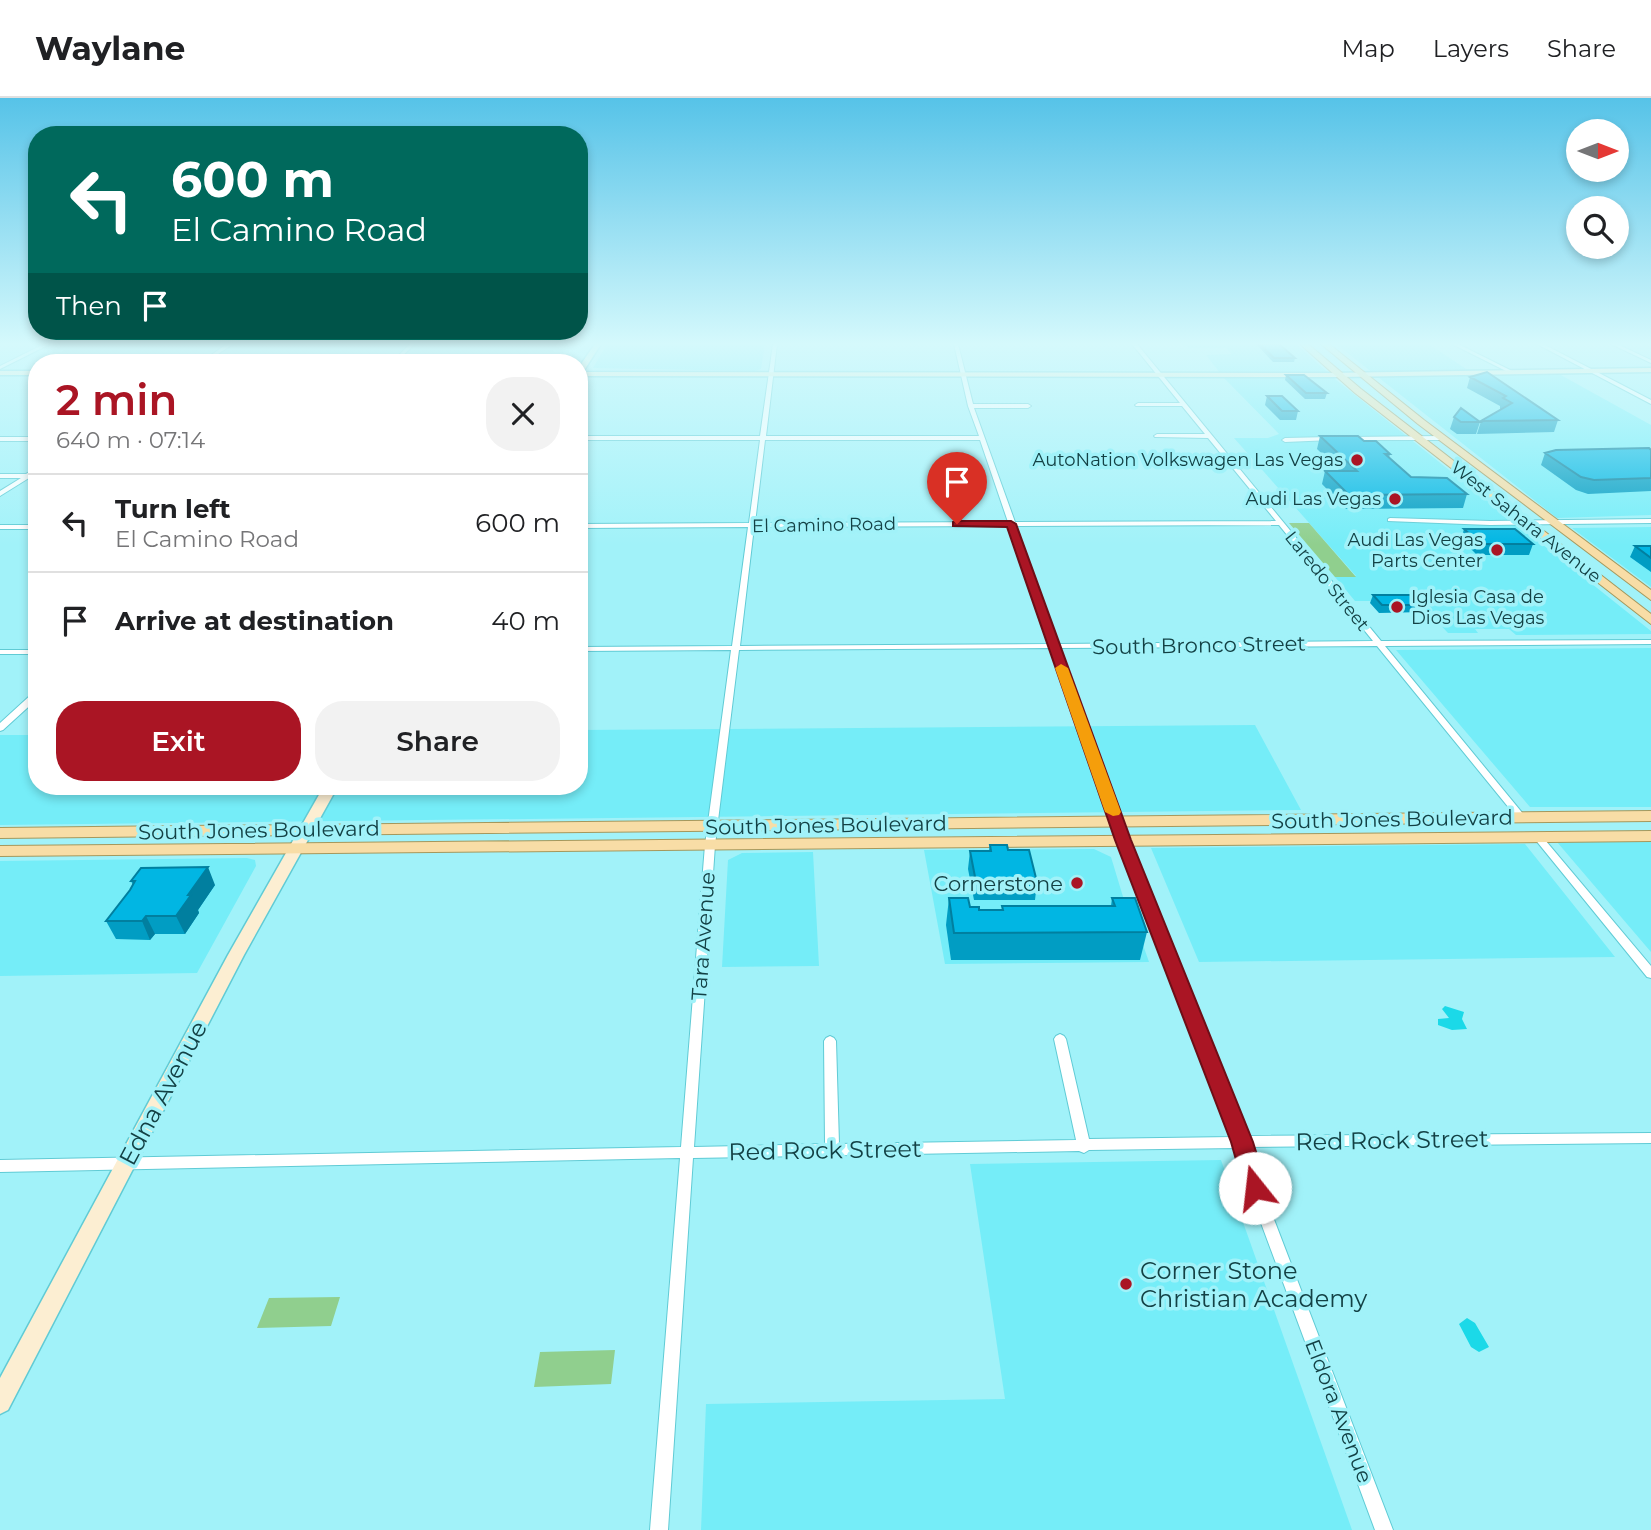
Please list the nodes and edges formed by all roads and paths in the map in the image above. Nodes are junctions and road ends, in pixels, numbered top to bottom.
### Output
1 (766, 411) edge
2 (973, 411) edge
3 (1187, 411) edge
4 (1384, 411) edge
5 (1407, 411) edge
6 (1157, 436) dead end
7 (1208, 436) junction
8 (588, 438) edge
9 (763, 438) junction
10 (982, 438) junction
11 (1442, 438) junction
12 (0, 439) edge
13 (28, 439) edge
14 (1420, 439) junction
15 (1285, 440) dead end
16 (0, 476) edge
17 (27, 476) joint
18 (0, 494) edge
19 (1390, 520) dead end
20 (1651, 521) edge
21 (1279, 523) junction
22 (1529, 523) junction
23 (1556, 523) junction
24 (1011, 524) junction
25 (752, 525) junction
26 (588, 526) edge
27 (0, 527) edge
28 (28, 527) edge
29 (1651, 596) edge
30 (1648, 616) edge
31 (1651, 642) edge
32 (1378, 644) junction
33 (1054, 647) junction
34 (588, 649) edge
35 (734, 649) junction
36 (0, 652) edge
37 (28, 652) edge
38 (28, 702) edge
39 (0, 728) edge
40 (325, 795) edge
41 (1651, 816) edge
42 (1521, 817) junction
43 (1117, 821) junction
44 (712, 826) junction
45 (304, 830) junction
46 (0, 833) edge
47 (1451, 836) junction
48 (1537, 836) junction
49 (1651, 836) edge
50 (1123, 840) junction
51 (710, 845) junction
52 (295, 848) junction
53 (0, 851) edge
54 (1651, 974) edge
55 (1060, 1039) dead end
56 (830, 1041) dead end
57 (1651, 1138) edge
58 (1242, 1142) junction
59 (1084, 1147) junction
60 (832, 1150) junction
61 (687, 1152) junction
62 (125, 1165) junction
63 (0, 1166) edge
64 (0, 1402) edge
65 (659, 1530) edge
66 (1384, 1530) edge

1 - 9 street, Tara Avenue
2 - 10 street, Eldora Avenue
3 - 7 street, Laredo Street
4 - 14 main road, West Sahara Avenue
5 - 11 main road, West Sahara Avenue
6 - 7 street
7 - 21 street, Laredo Street
8 - 9 street
9 - 10 street
9 - 25 street, Tara Avenue
10 - 24 street, Eldora Avenue
11 - 14 street
11 - 23 main road, West Sahara Avenue
12 - 13 street
14 - 15 street
14 - 22 main road, West Sahara Avenue
16 - 17 street
17 - 18 street
19 - 22 street
20 - 23 street
21 - 24 street, El Camino Road
21 - 32 street, Laredo Street
22 - 23 street
22 - 30 main road, West Sahara Avenue
23 - 29 main road, West Sahara Avenue
24 - 25 street, El Camino Road
24 - 33 street, Eldora Avenue
25 - 26 street, El Camino Road
25 - 35 street, Tara Avenue
27 - 28 street
31 - 32 street, South Bronco Street
32 - 33 street, South Bronco Street
32 - 42 street, Laredo Street
33 - 35 street, South Bronco Street
33 - 43 street, Eldora Avenue
34 - 35 street, South Bronco Street
35 - 44 street, Tara Avenue
36 - 37 street
38 - 39 street
40 - 45 street, Edna Avenue
41 - 42 main road, South Jones Boulevard
42 - 43 main road, South Jones Boulevard
42 - 47 main road
43 - 44 main road, South Jones Boulevard
43 - 50 street, Eldora Avenue
44 - 45 main road, South Jones Boulevard
44 - 51 street, Tara Avenue
45 - 46 main road, South Jones Boulevard
45 - 52 street, Edna Avenue
47 - 48 main road, South Jones Boulevard
47 - 50 main road, South Jones Boulevard
48 - 49 main road, South Jones Boulevard
48 - 54 street
50 - 51 main road, South Jones Boulevard
50 - 58 street, Eldora Avenue
51 - 52 main road, South Jones Boulevard
51 - 61 street, Tara Avenue
52 - 53 main road, South Jones Boulevard
52 - 62 street, Edna Avenue
55 - 59 street
56 - 60 street
57 - 58 street, Red Rock Street
58 - 59 street, Red Rock Street
58 - 66 street, Eldora Avenue
59 - 60 street, Red Rock Street
60 - 61 street, Red Rock Street
61 - 62 street, Red Rock Street
61 - 65 street, Tara Avenue
62 - 63 street, Red Rock Street
62 - 64 street, Edna Avenue

